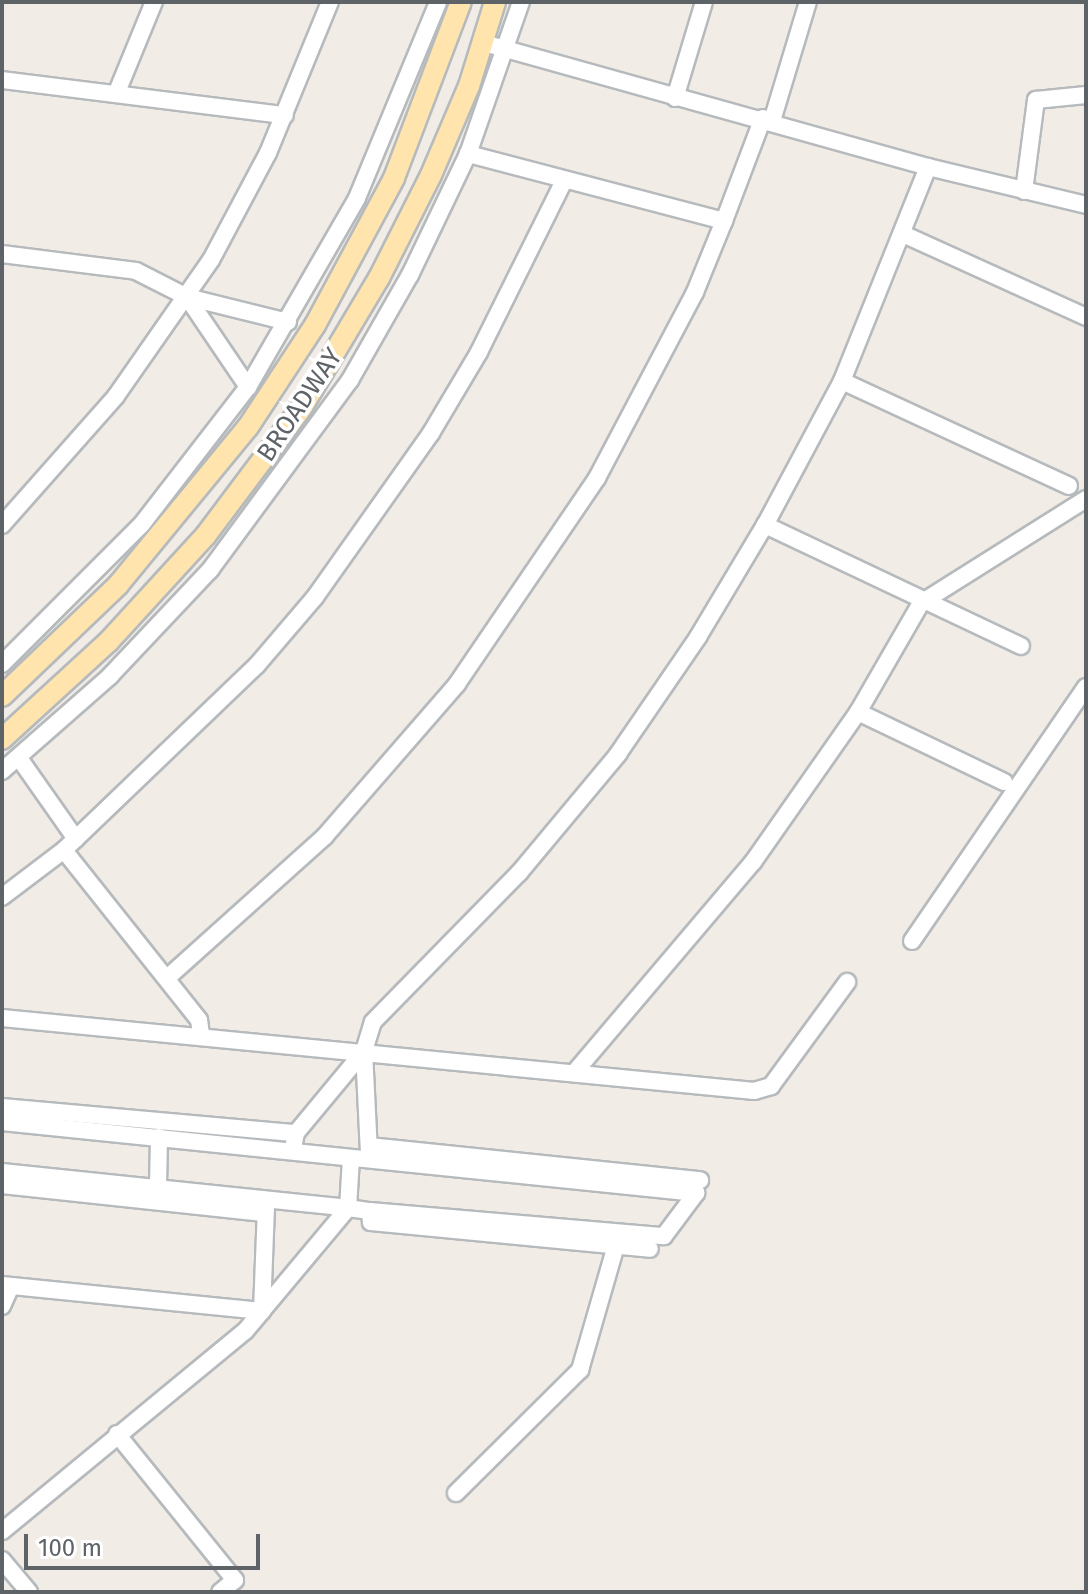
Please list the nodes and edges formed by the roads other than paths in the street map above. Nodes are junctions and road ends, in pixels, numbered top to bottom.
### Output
1 (154, 2) edge
2 (330, 2) edge
3 (438, 2) edge
4 (461, 2) edge
5 (495, 2) edge
6 (521, 2) edge
7 (704, 2) edge
8 (808, 2) edge
9 (484, 43) junction
10 (506, 52) junction
11 (2, 80) edge
12 (117, 92) junction
13 (1086, 95) edge
14 (675, 98) junction
15 (285, 115) junction
16 (768, 120) junction
17 (468, 154) junction
18 (928, 167) junction
19 (564, 181) junction
20 (1024, 191) junction
21 (357, 198) junction
22 (1086, 205) edge
23 (377, 209) junction
24 (724, 221) junction
25 (903, 234) junction
26 (2, 254) edge
27 (187, 297) junction
28 (1086, 317) edge
29 (288, 322) junction
30 (842, 381) junction
31 (248, 387) junction
32 (1069, 486) dead end
33 (162, 499) junction
34 (1086, 499) edge
35 (180, 514) junction
36 (2, 525) edge
37 (765, 525) junction
38 (206, 535) junction
39 (224, 553) junction
40 (921, 603) junction
41 (1021, 646) dead end
42 (2, 664) edge
43 (1086, 687) edge
44 (2, 696) edge
45 (858, 712) junction
46 (2, 739) edge
47 (19, 758) junction
48 (2, 771) edge
49 (1004, 782) dead end
50 (70, 845) junction
51 (2, 897) edge
52 (912, 941) dead end
53 (167, 978) junction
54 (847, 982) dead end
55 (2, 1018) edge
56 (201, 1034) junction
57 (364, 1051) junction
58 (574, 1073) junction
59 (2, 1107) edge
60 (2, 1122) edge
61 (296, 1133) junction
62 (159, 1137) junction
63 (293, 1152) junction
64 (369, 1153) junction
65 (351, 1158) junction
66 (2, 1172) edge
67 (2, 1185) edge
68 (158, 1186) junction
69 (266, 1206) junction
70 (348, 1208) junction
71 (370, 1211) junction
72 (616, 1245) junction
73 (650, 1249) dead end
74 (6, 1286) edge
75 (2, 1306) edge
76 (262, 1311) junction
77 (117, 1434) junction
78 (456, 1493) dead end
79 (2, 1531) edge
80 (2, 1560) edge
81 (240, 1586) edge
82 (29, 1592) edge
83 (220, 1592) edge

1 - 12 street
2 - 15 street
3 - 21 street
4 - 23 main road, BROADWAY
5 - 9 main road, BROADWAY
6 - 10 street
7 - 14 street
8 - 16 street
9 - 10 street
9 - 38 main road, BROADWAY
10 - 14 street
10 - 17 street
11 - 12 street
12 - 15 street
13 - 20 street
14 - 16 street
15 - 27 street
16 - 18 street
16 - 24 street
17 - 19 street
17 - 39 street
18 - 20 street
18 - 25 street
19 - 24 street
19 - 50 street
20 - 22 street
21 - 23 street
21 - 29 street
23 - 35 main road, BROADWAY
24 - 53 street
25 - 28 street
25 - 30 street
26 - 27 street
27 - 29 street
27 - 31 street
27 - 36 street
29 - 31 street
30 - 32 street
30 - 37 street
31 - 33 street
33 - 35 street
33 - 42 street
34 - 40 street
35 - 44 main road, BROADWAY
37 - 40 street
37 - 57 street
38 - 39 street
38 - 46 main road, BROADWAY
39 - 47 street
40 - 41 street
40 - 45 street
43 - 52 street
45 - 49 street
45 - 58 street
47 - 48 street
47 - 50 street
50 - 51 street
50 - 53 street
53 - 56 street
54 - 58 street
55 - 56 street
56 - 57 street
57 - 58 street
57 - 61 street
57 - 64 street
59 - 61 street
60 - 62 street
61 - 63 street
62 - 63 street
62 - 68 street
63 - 65 street
64 - 65 street
64 - 71 street
65 - 70 street
66 - 68 street
67 - 69 street
68 - 69 street
69 - 70 street
69 - 76 street
70 - 71 street
70 - 76 street
71 - 72 street
72 - 73 street
72 - 78 street
74 - 75 street
74 - 76 street
76 - 77 street
77 - 79 street
77 - 81 street
80 - 82 street
81 - 83 street

